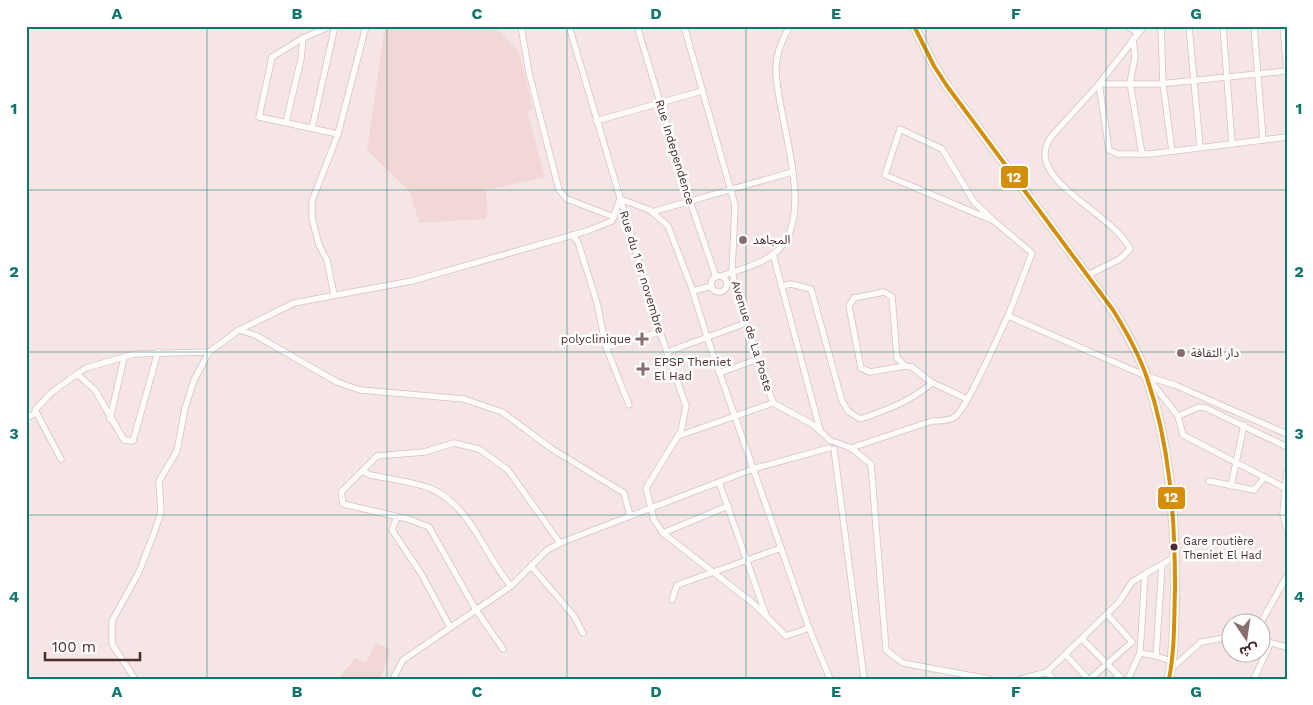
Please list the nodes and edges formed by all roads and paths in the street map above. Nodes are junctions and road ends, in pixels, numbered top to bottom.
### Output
1 (331, 26) edge
2 (335, 26) edge
3 (366, 26) edge
4 (521, 26) edge
5 (569, 26) edge
6 (638, 26) edge
7 (684, 26) edge
8 (790, 26) edge
9 (914, 26) edge
10 (1099, 26) edge
11 (1107, 26) edge
12 (1127, 26) edge
13 (1144, 26) edge
14 (1161, 26) edge
15 (1189, 26) edge
16 (1222, 26) edge
17 (1254, 26) edge
18 (1283, 26) edge
19 (1138, 33) junction
20 (303, 38) junction
21 (1133, 39) junction
22 (1287, 71) edge
23 (1258, 74) junction
24 (1225, 78) junction
25 (1193, 81) junction
26 (1130, 83) junction
27 (1099, 84) junction
28 (1164, 84) junction
29 (702, 92) junction
30 (660, 104) junction
31 (596, 121) junction
32 (286, 122) junction
33 (312, 128) junction
34 (338, 134) junction
35 (1287, 137) edge
36 (1263, 140) junction
37 (1232, 144) junction
38 (1200, 148) junction
39 (1172, 151) junction
40 (1142, 154) junction
41 (792, 172) junction
42 (731, 190) junction
43 (620, 199) junction
44 (690, 201) junction
45 (652, 212) junction
46 (614, 217) junction
47 (994, 221) junction
48 (572, 235) junction
49 (773, 254) junction
50 (732, 272) junction
51 (1088, 275) junction
52 (719, 276) junction
53 (712, 286) junction
54 (781, 286) junction
55 (693, 291) junction
56 (334, 296) junction
57 (1008, 316) junction
58 (746, 323) junction
59 (239, 330) junction
60 (660, 332) junction
61 (707, 337) junction
62 (606, 347) junction
63 (158, 352) junction
64 (209, 352) junction
65 (667, 352) junction
66 (124, 358) junction
67 (758, 359) junction
68 (905, 366) junction
69 (720, 373) junction
70 (77, 374) junction
71 (1146, 376) junction
72 (932, 383) junction
73 (967, 399) junction
74 (773, 404) junction
75 (629, 405) dead end
76 (36, 413) junction
77 (736, 416) junction
78 (1178, 416) junction
79 (26, 418) edge
80 (110, 419) junction
81 (1244, 424) junction
82 (820, 430) junction
83 (1287, 434) edge
84 (678, 436) junction
85 (832, 445) junction
86 (1287, 447) edge
87 (851, 448) junction
88 (62, 460) dead end
89 (1234, 462) junction
90 (753, 470) junction
91 (362, 471) junction
92 (1287, 472) edge
93 (1265, 477) junction
94 (1209, 481) dead end
95 (719, 482) junction
96 (1231, 486) junction
97 (1285, 488) edge
98 (728, 506) junction
99 (651, 508) junction
100 (630, 516) junction
101 (397, 517) junction
102 (1287, 530) edge
103 (663, 533) junction
104 (560, 543) junction
105 (781, 548) junction
106 (1175, 557) junction
107 (746, 561) junction
108 (1162, 564) junction
109 (531, 566) junction
110 (713, 572) junction
111 (1145, 574) junction
112 (1287, 576) edge
113 (511, 586) junction
114 (672, 600) dead end
115 (476, 610) junction
116 (1267, 612) edge
117 (1107, 614) junction
118 (767, 618) junction
119 (450, 627) junction
120 (809, 628) junction
121 (583, 633) dead end
122 (1220, 639) edge
123 (1082, 640) junction
124 (1270, 644) edge
125 (1287, 647) edge
126 (503, 649) dead end
127 (1140, 653) junction
128 (1066, 655) junction
129 (1156, 656) junction
130 (1262, 662) edge
131 (1107, 664) junction
132 (1170, 670) edge
133 (1046, 672) junction
134 (135, 679) edge
135 (393, 679) edge
136 (830, 679) edge
137 (864, 679) edge
138 (989, 679) edge
139 (1021, 679) edge
140 (1053, 679) edge
141 (1089, 679) edge
142 (1122, 679) edge
143 (1128, 679) edge
144 (1254, 679) edge

1 - 20 street
2 - 33 street
3 - 34 street
4 - 46 street
5 - 31 street, Rue du 1 er novembre
6 - 30 street, Rue Independence
7 - 29 street, Avenue de La Poste
8 - 41 street
9 - 51 main road
10 - 11 street
12 - 19 street
13 - 19 street
14 - 28 street
15 - 25 street
16 - 24 street
17 - 23 street
18 - 22 street
19 - 21 street
20 - 32 street
20 - 32 street
21 - 26 street
21 - 27 street
22 - 23 street
23 - 24 street
23 - 36 street
24 - 25 street
24 - 37 street
25 - 28 street
25 - 38 street
26 - 27 street
26 - 28 street
26 - 40 street
27 - 40 street
27 - 51 street
28 - 39 street
29 - 30 street
29 - 42 street, Avenue de La Poste
30 - 31 street
30 - 44 street, Rue Independence
31 - 43 street, Rue du 1 er novembre
32 - 33 street
33 - 34 street
34 - 56 street
35 - 36 street
36 - 37 street
37 - 38 street
38 - 39 street
39 - 40 street
41 - 42 street
41 - 49 street
42 - 44 street
42 - 50 street, Avenue de La Poste
43 - 45 street
43 - 46 street
43 - 60 street, Rue du 1 er novembre
44 - 45 street
44 - 52 street, Rue Independence
45 - 55 street
46 - 48 street
47 - 47 street
47 - 57 street
48 - 56 street
48 - 62 street
49 - 50 street
49 - 54 street
50 - 52 street
50 - 58 street, Avenue de La Poste
51 - 71 main road
52 - 53 street
52 - 53 street
53 - 55 street
54 - 72 street
54 - 82 street
55 - 61 street
56 - 59 street
57 - 71 street
57 - 73 street
58 - 61 street
58 - 67 street, Avenue de La Poste
59 - 64 street
59 - 100 street
60 - 62 street
60 - 65 street, Rue du 1 er novembre
61 - 65 street
61 - 69 street
62 - 75 street
63 - 64 street
63 - 66 street
63 - 80 street
64 - 134 street
65 - 84 street, Rue du 1 er novembre
66 - 70 street
66 - 80 street
67 - 69 street
67 - 74 street, Avenue de La Poste
68 - 68 street
68 - 72 street
69 - 77 street
70 - 76 street
70 - 80 street
71 - 78 street
71 - 83 street
71 - 106 main road
72 - 73 street
73 - 87 street
74 - 77 street
74 - 82 street, Avenue de La Poste
76 - 79 street
76 - 88 street
77 - 84 street
77 - 90 street
78 - 81 street
78 - 89 street
81 - 86 street
81 - 89 street
82 - 85 street, Avenue de La Poste
84 - 99 street, Rue du 1 er novembre
85 - 87 street
85 - 90 street
85 - 137 street
87 - 138 street
89 - 93 street
89 - 96 street
90 - 95 street
90 - 105 street
91 - 101 street
91 - 104 street
91 - 113 street
92 - 97 street
93 - 96 street
93 - 97 street
94 - 96 street
95 - 98 street
95 - 99 street
97 - 102 street
98 - 103 street
98 - 107 street
99 - 100 street
99 - 103 street, Rue du 1 er novembre
100 - 104 street
101 - 115 street
101 - 119 street
103 - 110 street, Rue du 1 er novembre
104 - 109 street
105 - 107 street
105 - 120 street
106 - 108 street
106 - 132 main road
107 - 110 street
107 - 118 street
108 - 111 street
108 - 129 street
109 - 113 street
109 - 121 street
110 - 114 street
110 - 118 street, Rue du 1 er novembre
111 - 117 street
111 - 127 street
112 - 116 street
113 - 115 street
115 - 119 street
115 - 126 street
117 - 123 street
117 - 131 street
118 - 120 street, Rue du 1 er novembre
119 - 135 street
120 - 136 street
122 - 132 street
123 - 128 street
123 - 131 street
124 - 125 street
127 - 129 street
127 - 143 street
128 - 133 street
128 - 141 street
129 - 132 street
130 - 144 street
131 - 141 street
131 - 142 street
133 - 139 street
133 - 140 street

